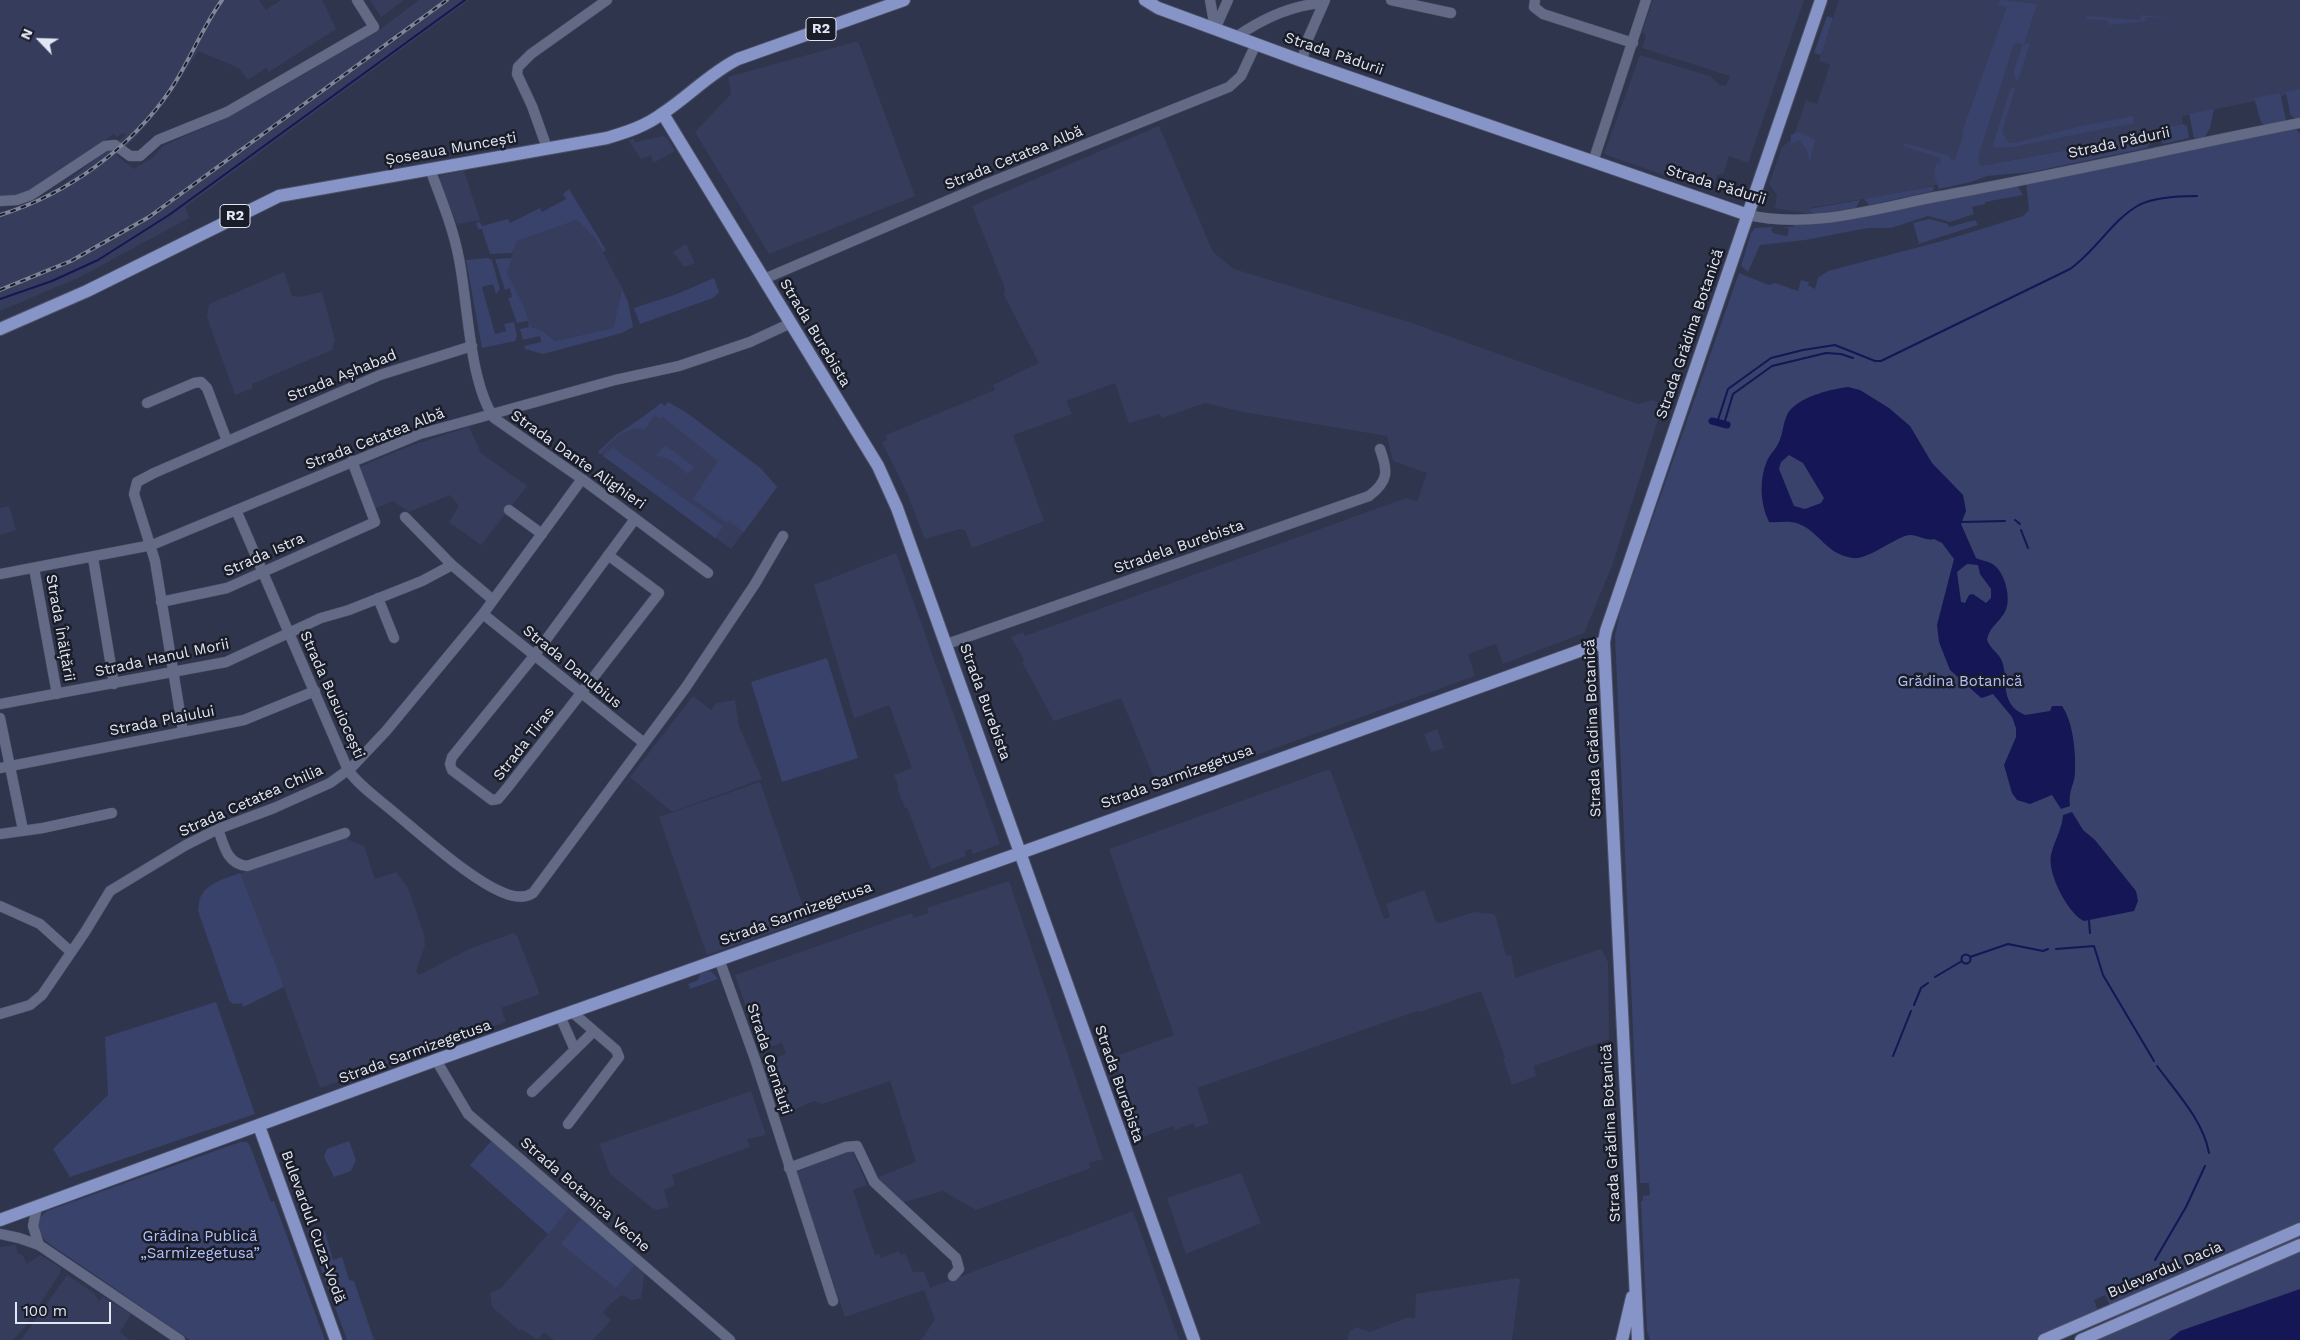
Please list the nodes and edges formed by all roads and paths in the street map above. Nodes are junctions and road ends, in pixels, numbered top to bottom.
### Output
1 (357, 0) edge
2 (607, 0) edge
3 (904, 0) edge
4 (1146, 0) edge
5 (1210, 0) edge
6 (1228, 0) edge
7 (1392, 0) edge
8 (1535, 0) edge
9 (1646, 0) edge
10 (1821, 0) edge
11 (1324, 2) edge
12 (1432, 4) edge
13 (1450, 13) dead end
14 (1215, 30) junction
15 (1236, 37) junction
16 (1633, 43) junction
17 (1256, 44) junction
18 (1302, 61) junction
19 (663, 114) junction
20 (2300, 123) edge
21 (547, 148) junction
22 (1593, 162) junction
23 (430, 169) junction
24 (0, 201) edge
25 (1748, 214) junction
26 (764, 279) junction
27 (791, 323) junction
28 (0, 329) edge
29 (472, 346) junction
30 (147, 403) dead end
31 (491, 414) junction
32 (227, 440) junction
33 (1380, 449) dead end
34 (352, 461) junction
35 (582, 479) junction
36 (236, 510) junction
37 (509, 510) dead end
38 (405, 517) dead end
39 (635, 519) junction
40 (542, 534) junction
41 (783, 536) dead end
42 (152, 545) junction
43 (608, 555) junction
44 (93, 558) junction
45 (452, 565) junction
46 (34, 568) junction
47 (262, 573) junction
48 (708, 573) dead end
49 (0, 574) edge
50 (378, 598) junction
51 (493, 600) junction
52 (162, 602) junction
53 (483, 614) junction
54 (289, 634) junction
55 (394, 638) dead end
56 (1604, 642) junction
57 (947, 644) junction
58 (534, 656) junction
59 (172, 672) junction
60 (114, 684) junction
61 (315, 691) junction
62 (57, 694) junction
63 (581, 695) junction
64 (0, 704) edge
65 (0, 718) edge
66 (183, 731) junction
67 (644, 743) junction
68 (5, 767) edge
69 (348, 770) junction
70 (112, 813) dead end
71 (218, 829) junction
72 (22, 830) junction
73 (345, 832) dead end
74 (0, 834) edge
75 (1020, 853) junction
76 (0, 906) edge
77 (71, 952) junction
78 (719, 959) junction
79 (0, 1014) edge
80 (566, 1014) junction
81 (594, 1031) junction
82 (575, 1050) junction
83 (436, 1060) junction
84 (532, 1092) dead end
85 (568, 1124) dead end
86 (259, 1126) junction
87 (789, 1168) junction
88 (37, 1207) junction
89 (0, 1220) edge
90 (2300, 1229) edge
91 (0, 1234) edge
92 (40, 1245) junction
93 (2300, 1245) edge
94 (953, 1276) dead end
95 (1636, 1283) junction
96 (833, 1301) dead end
97 (180, 1340) edge
98 (336, 1340) edge
99 (730, 1340) edge
100 (1194, 1340) edge
101 (1622, 1340) edge
102 (1638, 1340) edge
103 (2044, 1340) edge
104 (2082, 1340) edge

1 - 24 street
2 - 21 street
3 - 19 main road, Șoseaua Muncești / R2
4 - 14 main road, Strada Pădurii
5 - 14 street
6 - 14 street
7 - 12 street
8 - 16 street
9 - 16 street
10 - 25 main road, Strada Grădina Botanică
11 - 15 street
11 - 18 street
12 - 13 street
14 - 15 main road, Strada Pădurii
15 - 17 main road, Strada Pădurii
16 - 22 street
17 - 18 main road, Strada Pădurii
17 - 26 street, Strada Cetatea Albă
18 - 22 main road, Strada Pădurii
19 - 21 main road, Șoseaua Muncești / R2
19 - 26 main road, Strada Burebista
20 - 25 street, Strada Pădurii
21 - 23 main road, Șoseaua Muncești / R2
22 - 25 main road, Strada Pădurii
23 - 28 main road, Șoseaua Muncești / R2
23 - 29 street, Strada Dante Alighieri
25 - 56 main road, Strada Grădina Botanică
26 - 27 main road, Strada Burebista
27 - 31 street, Strada Cetatea Albă
27 - 57 main road, Strada Burebista
29 - 31 street, Strada Dante Alighieri
29 - 32 street, Strada Așhabad
30 - 32 street
31 - 34 street, Strada Cetatea Albă
31 - 35 street, Strada Dante Alighieri
32 - 42 street, Strada Așhabad
33 - 57 street, Stradela Burebista
34 - 36 street, Strada Cetatea Albă
34 - 47 street, Strada Istra
35 - 39 street, Strada Dante Alighieri
35 - 40 street, Strada Cetatea Chilia
36 - 42 street, Strada Cetatea Albă
36 - 47 street, Strada Busuiocești
37 - 40 street
38 - 45 street
39 - 43 street, Strada Tiras
39 - 48 street, Strada Dante Alighieri
40 - 51 street, Strada Cetatea Chilia
41 - 67 street
42 - 44 street, Strada Cetatea Albă
42 - 52 street
43 - 58 street, Strada Tiras
43 - 63 street, Strada Tiras
44 - 46 street, Strada Cetatea Albă
44 - 60 street
45 - 50 street, Strada Hanul Morii
45 - 51 street
46 - 49 street, Strada Cetatea Albă
46 - 62 street, Strada Înălțării
47 - 52 street, Strada Istra
47 - 54 street, Strada Busuiocești
50 - 54 street, Strada Hanul Morii
50 - 55 street
51 - 53 street, Strada Cetatea Chilia
52 - 59 street
53 - 58 street, Strada Danubius
53 - 69 street, Strada Cetatea Chilia
54 - 59 street, Strada Hanul Morii
54 - 61 street, Strada Busuiocești
56 - 75 main road, Strada Sarmizegetusa
56 - 95 main road, Strada Grădina Botanică
57 - 75 main road, Strada Burebista
58 - 63 street, Strada Danubius
58 - 63 street, Strada Tiras
59 - 60 street, Strada Hanul Morii
59 - 66 street
60 - 62 street, Strada Hanul Morii
61 - 66 street, Strada Plaiului
61 - 69 street, Strada Busuiocești
62 - 64 street, Strada Hanul Morii
63 - 67 street, Strada Danubius
65 - 68 street
66 - 68 street, Strada Plaiului
67 - 69 street, Strada Busuiocești
68 - 72 street
69 - 71 street, Strada Cetatea Chilia
70 - 72 street
71 - 73 street
71 - 77 street, Strada Cetatea Chilia
72 - 74 street
75 - 78 main road, Strada Sarmizegetusa
75 - 100 main road, Strada Burebista
76 - 77 street
77 - 79 street, Strada Cetatea Chilia
78 - 80 main road, Strada Sarmizegetusa
78 - 87 street, Strada Cernăuți
80 - 81 street
80 - 82 street
80 - 83 main road, Strada Sarmizegetusa
81 - 82 street
81 - 85 street
82 - 84 street
83 - 86 main road, Strada Sarmizegetusa
83 - 99 street, Strada Botanica Veche
86 - 88 main road, Strada Sarmizegetusa
86 - 98 main road, Bulevardul Cuza-Vodă
87 - 94 street
87 - 96 street, Strada Cernăuți
88 - 89 main road, Strada Sarmizegetusa
88 - 92 street
90 - 103 main road, Bulevardul Dacia
91 - 92 street
92 - 97 street
93 - 104 main road, Bulevardul Dacia
95 - 101 main road
95 - 102 main road, Strada Grădina Botanică

